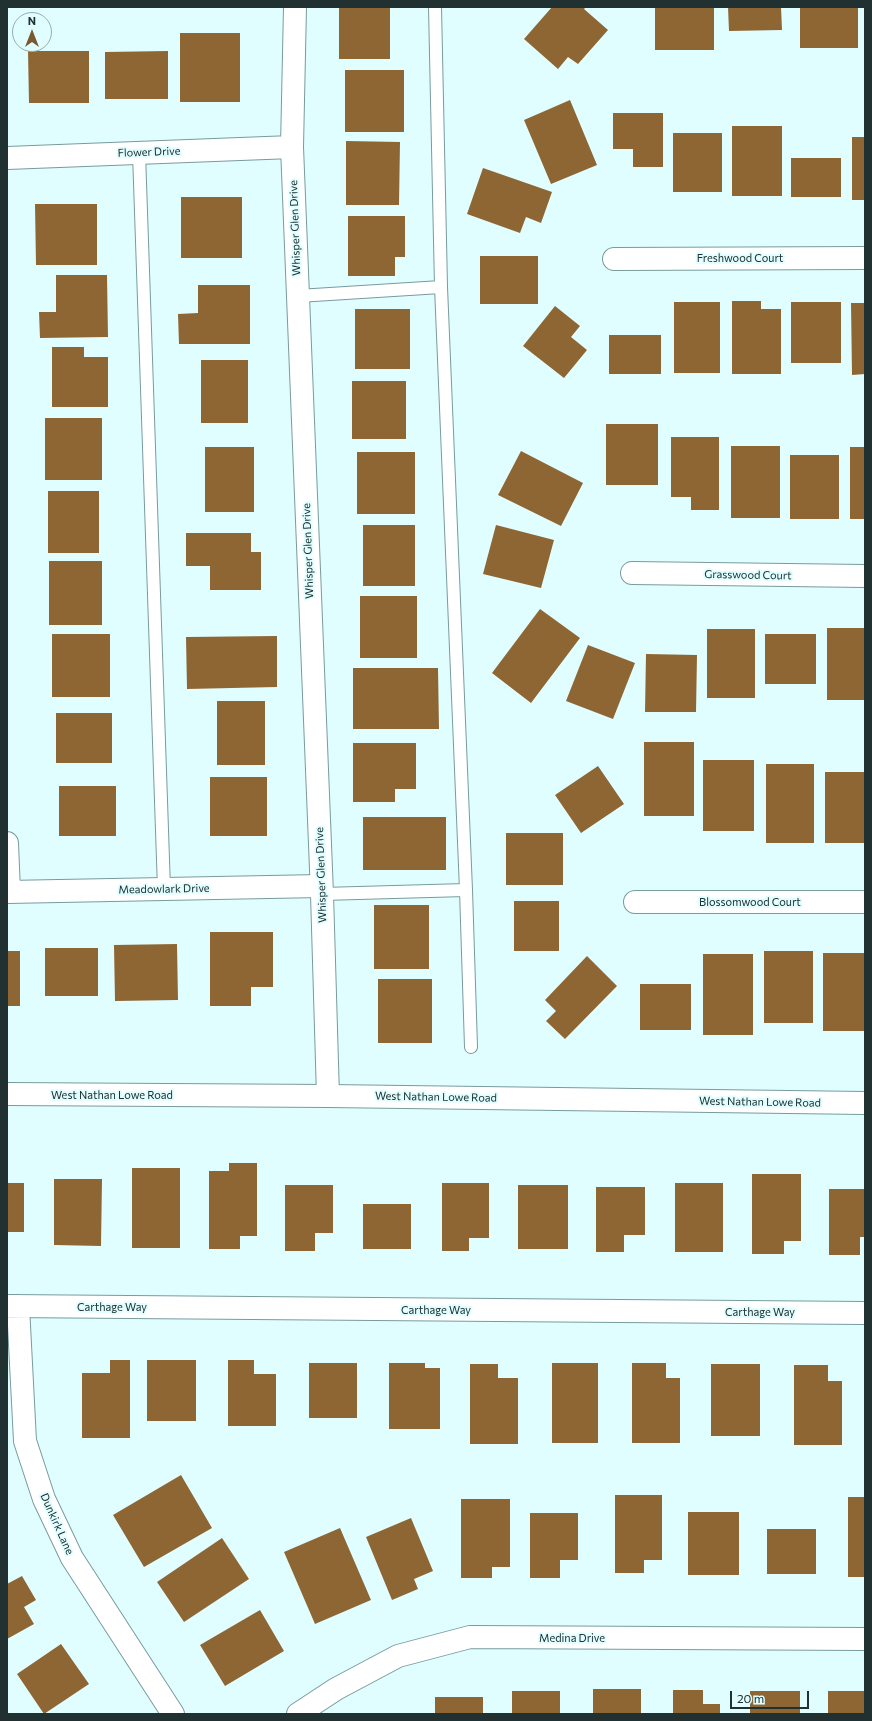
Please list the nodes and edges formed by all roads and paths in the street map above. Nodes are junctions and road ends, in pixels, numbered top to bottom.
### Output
1 (295, 7) edge
2 (435, 7) edge
3 (292, 147) junction
4 (139, 153) junction
5 (7, 158) edge
6 (865, 258) edge
7 (614, 259) dead end
8 (441, 287) junction
9 (298, 296) junction
10 (632, 573) dead end
11 (865, 576) edge
12 (7, 843) edge
13 (164, 889) junction
14 (321, 890) junction
15 (466, 890) junction
16 (8, 892) edge
17 (635, 902) dead end
18 (865, 902) edge
19 (471, 1046) dead end
20 (7, 1094) edge
21 (328, 1096) junction
22 (865, 1103) edge
23 (12, 1306) edge
24 (865, 1313) edge
25 (865, 1639) edge
26 (174, 1714) edge
27 (298, 1714) edge

1 - 3 street, Whisper Glen Drive
2 - 8 lane
3 - 4 street, Flower Drive
3 - 9 street, Whisper Glen Drive
4 - 5 street, Flower Drive
4 - 13 lane
6 - 7 street, Freshwood Court
8 - 9 lane
8 - 15 lane
9 - 14 street, Whisper Glen Drive
10 - 11 street, Grasswood Court
12 - 16 street
13 - 14 street, Meadowlark Drive
13 - 16 street, Meadowlark Drive
14 - 15 lane
14 - 21 street, Whisper Glen Drive
15 - 19 lane
17 - 18 street, Blossomwood Court
20 - 21 street, West Nathan Lowe Road
21 - 22 street, West Nathan Lowe Road
23 - 24 street, Carthage Way
23 - 26 street, Dunkirk Lane
25 - 27 street, Medina Drive

